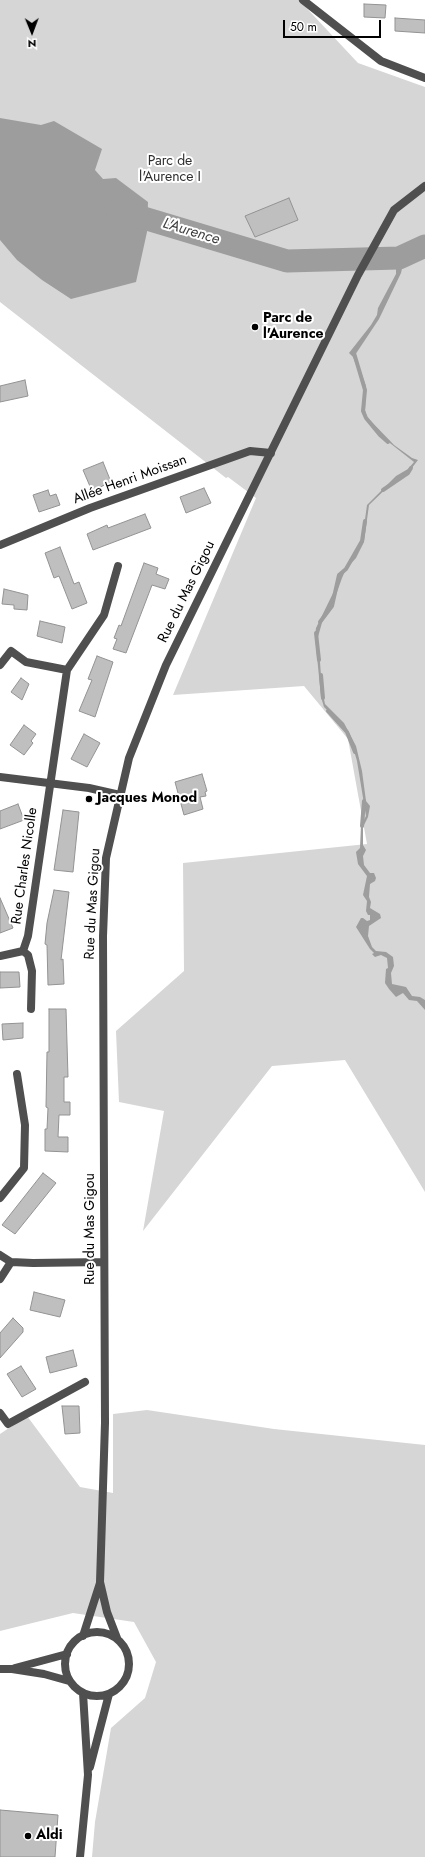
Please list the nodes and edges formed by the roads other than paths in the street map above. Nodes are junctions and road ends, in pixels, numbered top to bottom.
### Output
1 (303, 0) edge
2 (425, 78) edge
3 (425, 186) edge
4 (271, 453) junction
5 (0, 545) edge
6 (118, 566) dead end
7 (0, 665) edge
8 (67, 670) junction
9 (0, 777) edge
10 (49, 783) junction
11 (120, 795) junction
12 (23, 951) junction
13 (0, 956) edge
14 (32, 1009) dead end
15 (17, 1074) dead end
16 (0, 1198) edge
17 (0, 1255) edge
18 (12, 1262) junction
19 (104, 1262) junction
20 (0, 1279) edge
21 (85, 1382) dead end
22 (0, 1413) edge
23 (100, 1582) junction
24 (83, 1636) junction
25 (117, 1638) junction
26 (67, 1654) junction
27 (12, 1669) junction
28 (0, 1670) edge
29 (69, 1681) junction
30 (83, 1693) junction
31 (109, 1694) junction
32 (88, 1775) junction
33 (80, 1857) edge

1 - 2 street
3 - 4 street, Rue du Mas Gigou
4 - 5 street, Allée Henri Moissan
4 - 11 street, Rue du Mas Gigou
6 - 8 street
7 - 8 street
8 - 10 street, Rue Charles Nicolle
9 - 10 street
10 - 11 street
10 - 12 street, Rue Charles Nicolle
11 - 19 street, Rue du Mas Gigou
12 - 13 street
12 - 14 street
15 - 16 street
17 - 18 street
18 - 19 street
18 - 20 street
19 - 23 street, Rue du Mas Gigou
21 - 22 street
23 - 24 street, Rue du Mas Gigou
23 - 25 street, Rue du Mas Gigou
24 - 25 street
24 - 26 street
25 - 31 street
26 - 27 street
26 - 29 street
27 - 28 street
27 - 29 street
29 - 30 street
30 - 31 street
30 - 32 street
31 - 32 street
32 - 33 street

